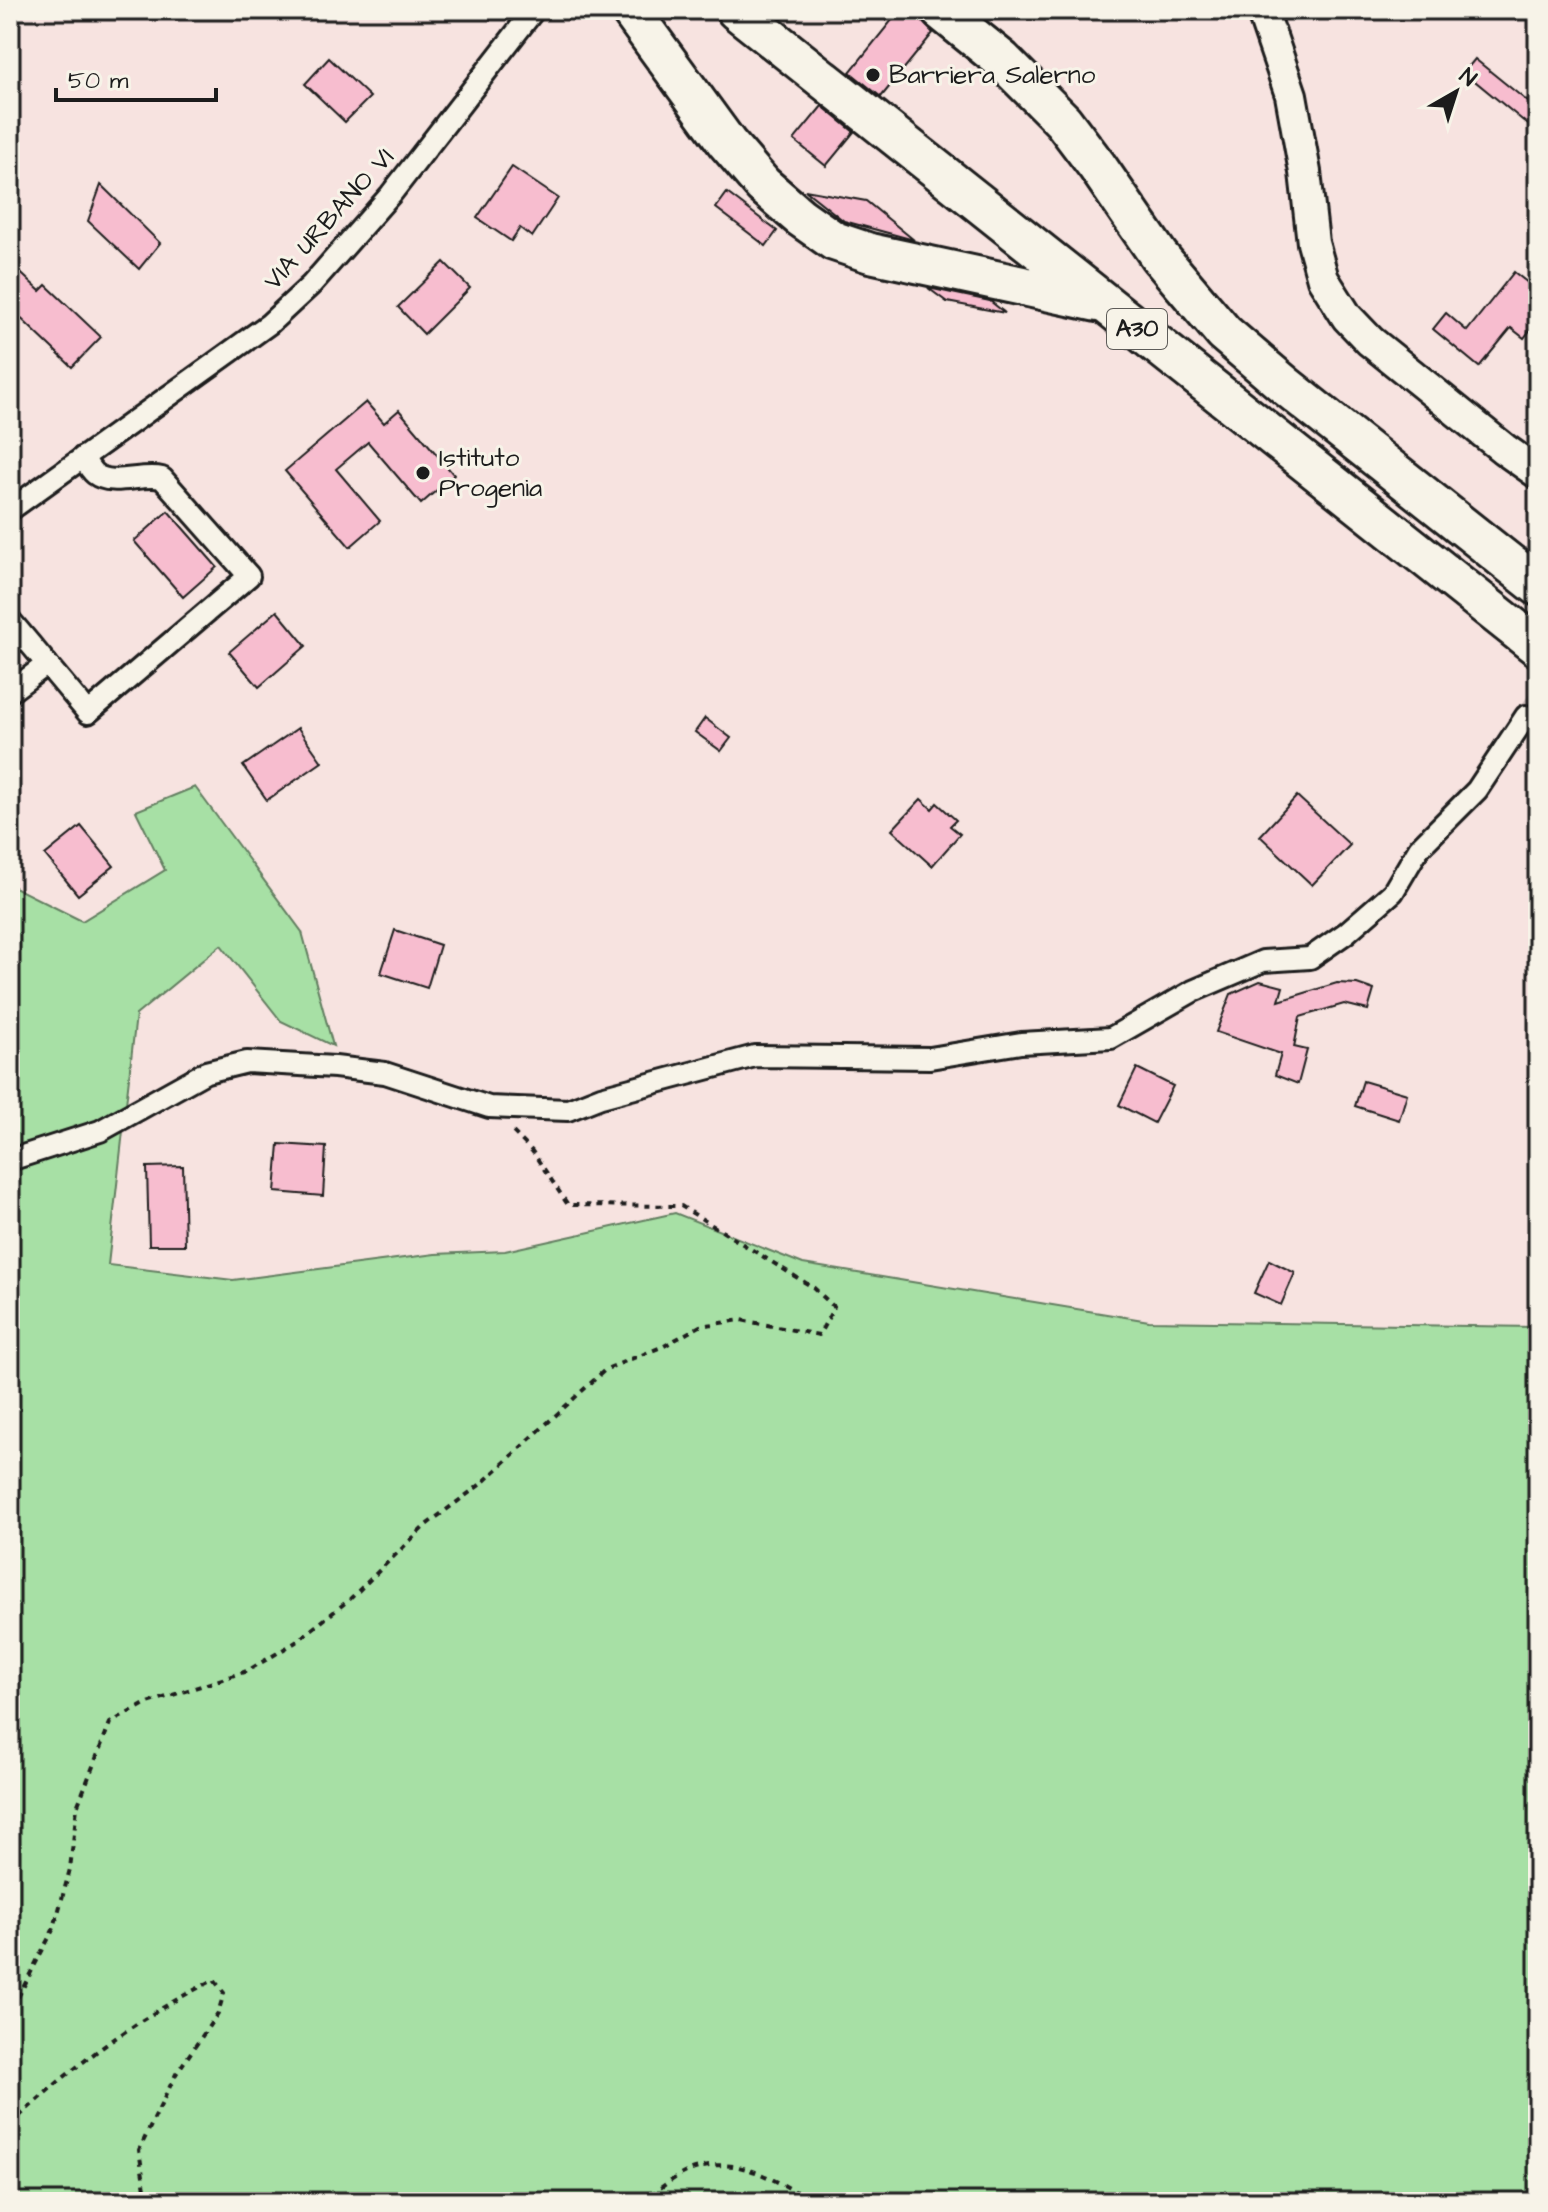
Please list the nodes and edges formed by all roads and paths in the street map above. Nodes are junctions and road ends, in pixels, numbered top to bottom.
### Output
1 (534, 10) edge
2 (630, 10) edge
3 (736, 10) edge
4 (940, 10) edge
5 (1262, 10) edge
6 (1106, 304) junction
7 (83, 457) junction
8 (1538, 473) edge
9 (10, 510) edge
10 (1538, 586) edge
11 (10, 620) edge
12 (1538, 647) edge
13 (47, 664) junction
14 (10, 692) edge
15 (1526, 716) tunnel mouth
16 (489, 1107) junction
17 (10, 1160) edge
18 (10, 2032) edge
19 (10, 2125) edge
20 (147, 2202) edge
21 (641, 2202) edge
22 (801, 2202) edge

1 - 7 street, VIA URBANO VI
2 - 6 highway
3 - 6 highway, A30
4 - 10 highway, A30
5 - 8 main road
6 - 12 highway, A30
7 - 9 street, VIA URBANO VI
7 - 13 street
11 - 13 street
13 - 14 street
15 - 16 street
16 - 17 street
16 - 18 path
19 - 20 path
21 - 22 path

